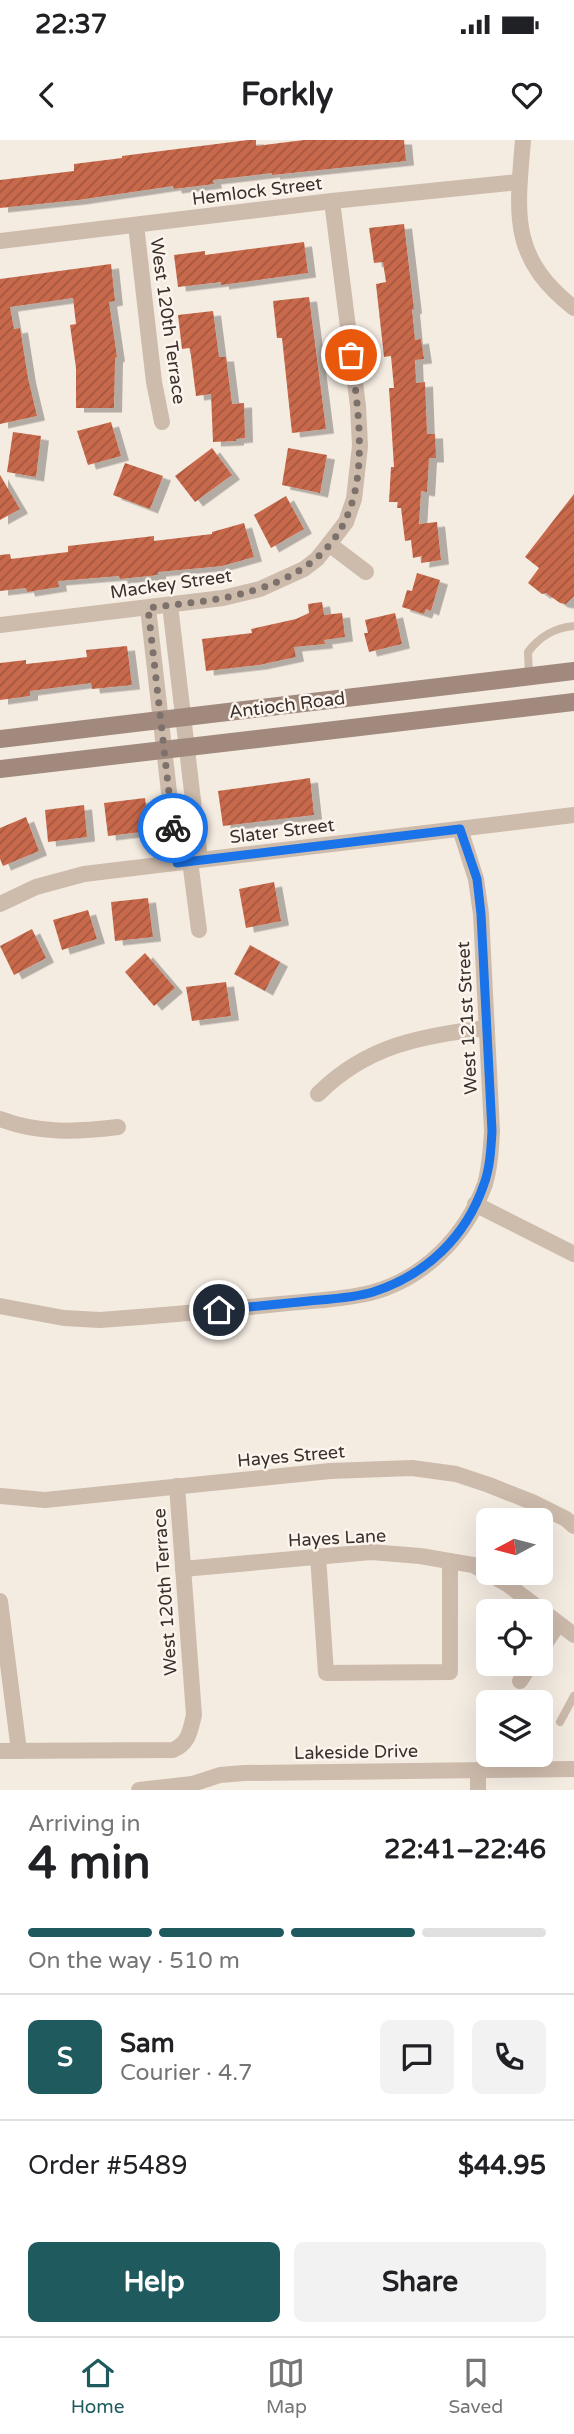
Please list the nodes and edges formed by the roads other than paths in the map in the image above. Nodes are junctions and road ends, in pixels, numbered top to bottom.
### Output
1 (523, 140) edge
2 (519, 182) junction
3 (332, 201) junction
4 (135, 225) junction
5 (0, 241) edge
6 (574, 308) edge
7 (162, 422) dead end
8 (330, 544) junction
9 (366, 572) dead end
10 (170, 605) junction
11 (148, 608) junction
12 (0, 625) edge
13 (574, 626) edge
14 (574, 671) edge
15 (529, 676) junction
16 (574, 702) edge
17 (183, 718) junction
18 (160, 720) junction
19 (0, 739) edge
20 (186, 747) junction
21 (164, 750) junction
22 (0, 769) edge
23 (574, 815) edge
24 (460, 829) junction
25 (189, 861) junction
26 (0, 904) edge
27 (199, 930) dead end
28 (487, 1028) junction
29 (318, 1094) dead end
30 (0, 1119) edge
31 (118, 1127) dead end
32 (475, 1204) junction
33 (574, 1254) edge
34 (0, 1306) edge
35 (177, 1486) junction
36 (0, 1496) edge
37 (571, 1519) edge
38 (318, 1556) junction
39 (450, 1561) junction
40 (183, 1569) junction
41 (0, 1601) edge
42 (558, 1624) junction
43 (553, 1632) edge
44 (574, 1635) edge
45 (523, 1676) edge
46 (520, 1681) dead end
47 (574, 1696) edge
48 (560, 1721) dead end
49 (10, 1751) edge
50 (574, 1769) edge
51 (478, 1770) junction
52 (139, 1790) edge
53 (478, 1790) edge

1 - 2 street
2 - 3 street, Hemlock Street
2 - 6 street
3 - 4 street, Hemlock Street
3 - 8 street
4 - 5 street, Hemlock Street
4 - 7 street, West 120th Terrace
8 - 9 street
8 - 10 street, Mackey Street
10 - 11 street, Mackey Street
10 - 17 street
11 - 12 street, Mackey Street
11 - 18 street
13 - 15 lane
14 - 15 main road, Antioch Road
15 - 17 main road, Antioch Road
16 - 20 main road, Antioch Road
17 - 18 main road, Antioch Road
17 - 20 street
18 - 19 main road, Antioch Road
18 - 21 street
20 - 21 main road, Antioch Road
20 - 25 street
21 - 22 main road, Antioch Road
21 - 25 street
23 - 24 street, Slater Street
24 - 25 street, Slater Street
24 - 28 street, West 121st Street
25 - 26 street, Slater Street
25 - 27 street
28 - 29 street
28 - 32 street, West 121st Street
30 - 31 street
32 - 33 street
32 - 34 street, West 121st Street
35 - 36 street, Hayes Street
35 - 37 street, Hayes Street
35 - 40 street, West 120th Terrace
38 - 39 street, Hayes Lane
38 - 39 street
38 - 40 street, Hayes Lane
39 - 42 street, Hayes Lane
40 - 49 street, West 120th Terrace
41 - 49 street
42 - 43 street
42 - 44 street, Hayes Lane
45 - 46 street
47 - 48 lane
50 - 51 street, Lakeside Drive
51 - 52 street, Lakeside Drive
51 - 53 street

